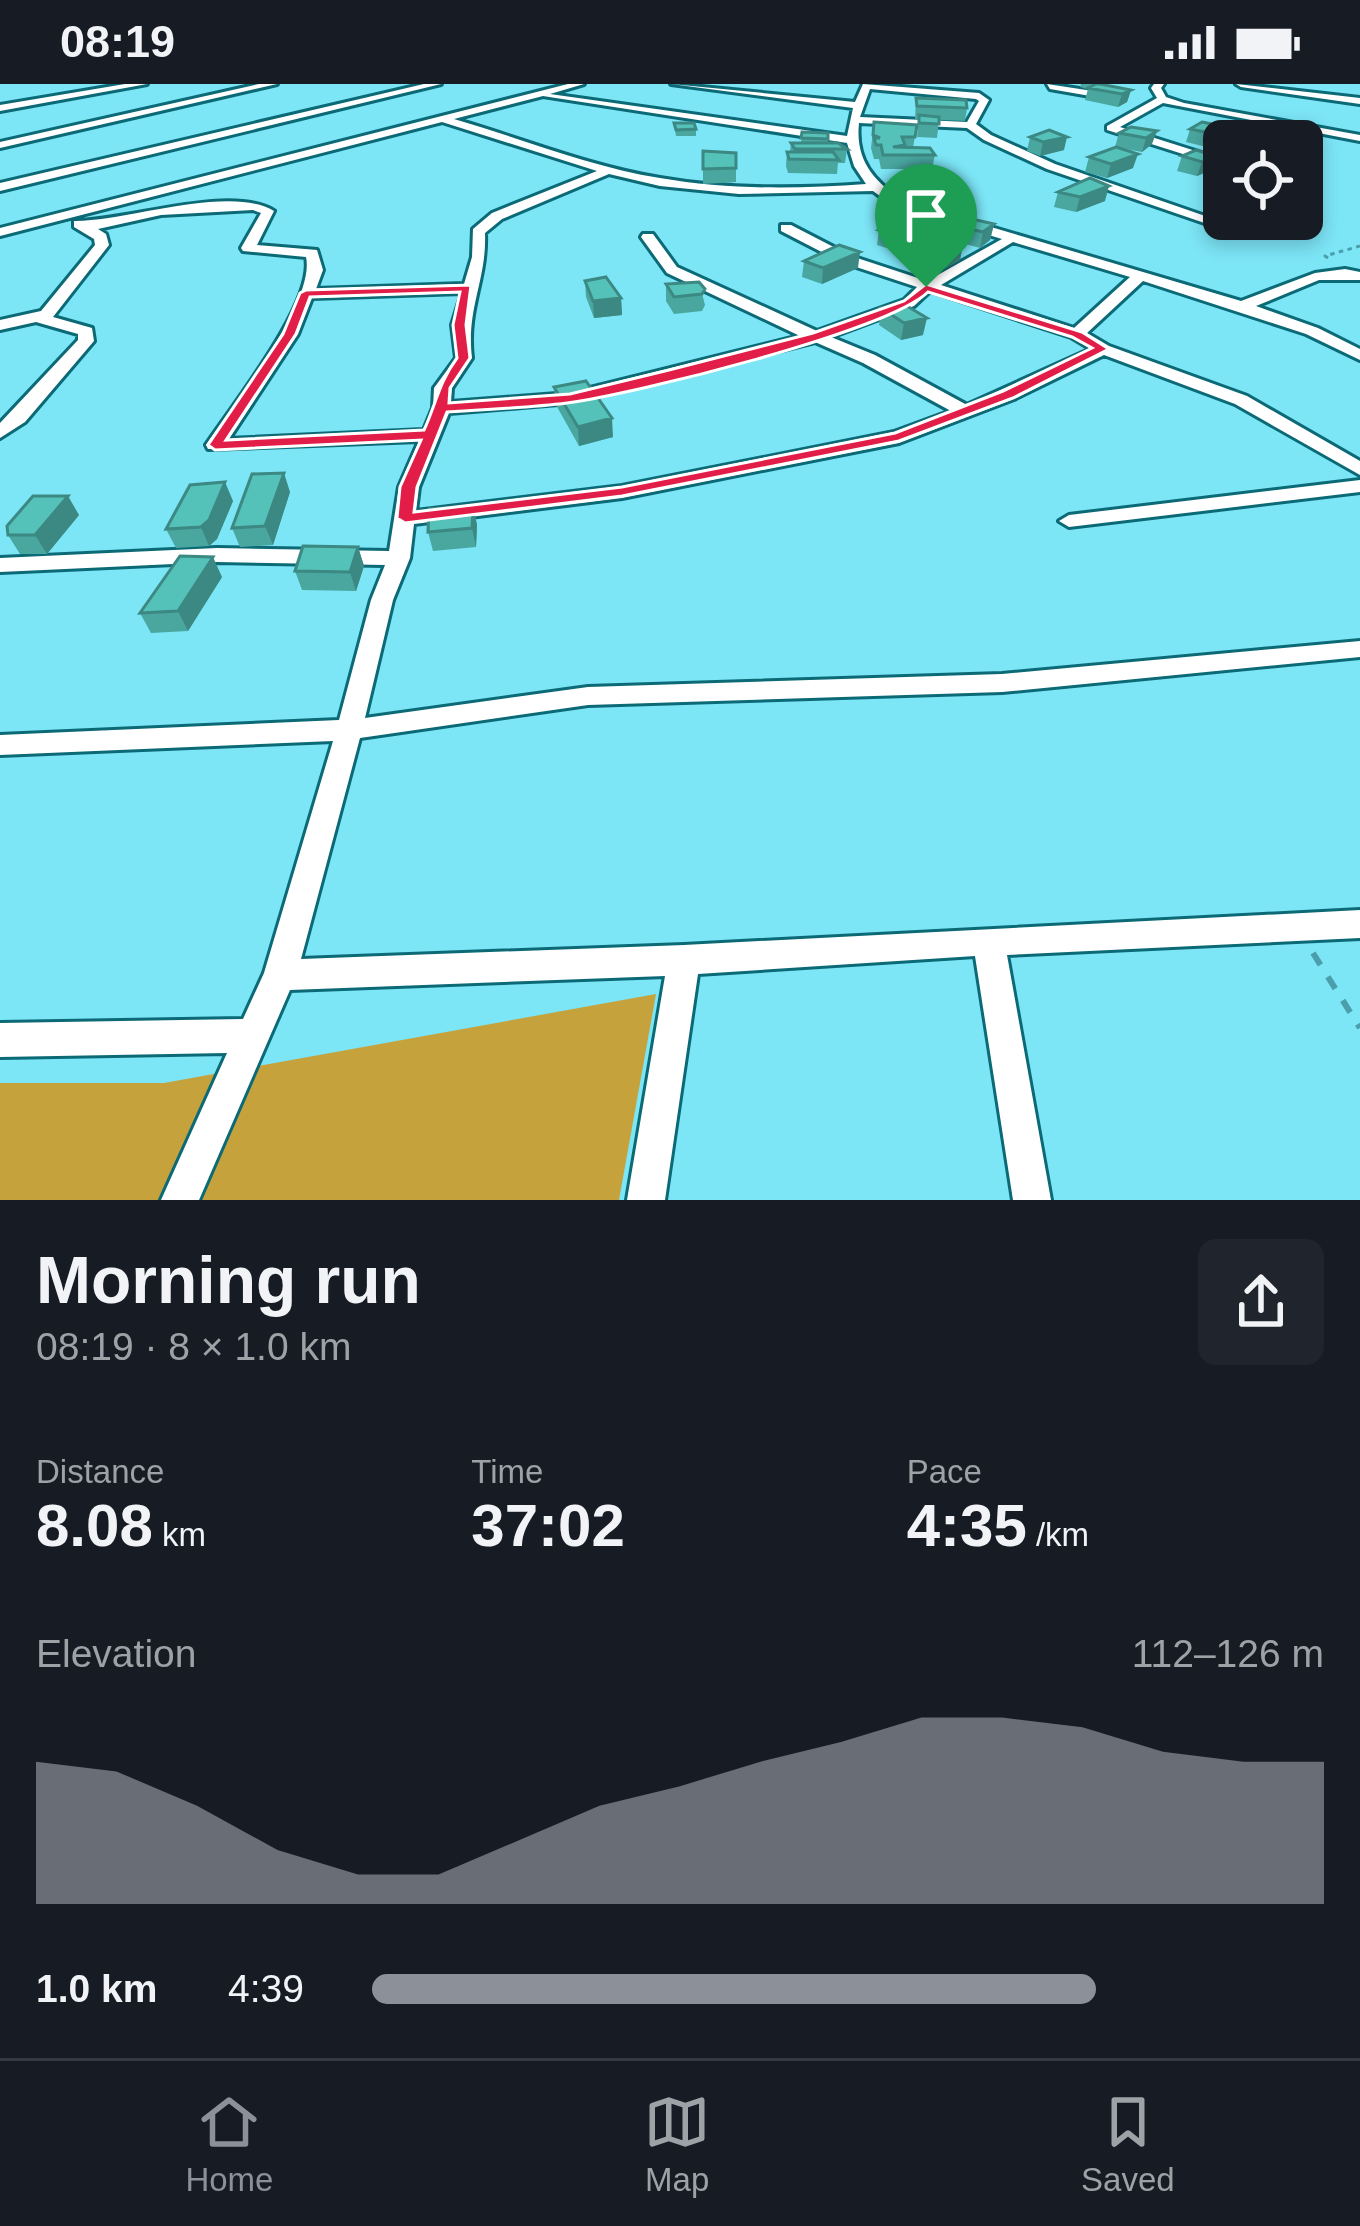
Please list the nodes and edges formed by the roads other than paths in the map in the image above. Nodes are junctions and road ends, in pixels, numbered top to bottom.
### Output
1 (142, 84) edge
2 (272, 84) edge
3 (436, 84) edge
4 (579, 84) edge
5 (676, 84) edge
6 (1159, 84) edge
7 (1241, 84) edge
8 (868, 85) edge
9 (1050, 86) edge
10 (538, 95) junction
11 (1161, 101) junction
12 (1360, 101) edge
13 (0, 108) edge
14 (856, 113) junction
15 (444, 119) junction
16 (970, 124) junction
17 (1360, 138) edge
18 (852, 140) junction
19 (0, 145) edge
20 (1203, 157) edge
21 (611, 170) junction
22 (0, 187) edge
23 (873, 187) junction
24 (67, 217) junction
25 (1203, 218) edge
26 (86, 228) junction
27 (786, 228) dead end
28 (0, 232) edge
29 (648, 237) dead end
30 (1011, 237) junction
31 (1140, 276) junction
32 (1360, 276) edge
33 (926, 287) junction
34 (467, 288) junction
35 (306, 293) junction
36 (1242, 306) junction
37 (40, 318) junction
38 (0, 325) edge
39 (1077, 334) junction
40 (818, 336) junction
41 (1102, 349) junction
42 (1360, 355) edge
43 (442, 408) junction
44 (965, 411) junction
45 (0, 432) edge
46 (430, 435) junction
47 (1360, 469) edge
48 (1360, 485) edge
49 (405, 518) junction
50 (1069, 521) dead end
51 (399, 558) junction
52 (0, 566) edge
53 (1360, 649) edge
54 (349, 730) junction
55 (0, 746) edge
56 (1360, 924) edge
57 (989, 941) junction
58 (684, 960) junction
59 (280, 975) junction
60 (254, 1036) junction
61 (0, 1040) edge
62 (180, 1200) edge
63 (646, 1200) edge
64 (1032, 1200) edge

1 - 13 street
2 - 19 street
3 - 22 street
4 - 10 street
5 - 14 street
6 - 11 street
7 - 12 street
8 - 14 street
8 - 16 street
9 - 11 street
10 - 15 street
10 - 18 street
11 - 17 street
11 - 20 street
14 - 16 street
14 - 18 street
15 - 21 street
15 - 24 street
16 - 25 street
18 - 23 street
21 - 23 street
21 - 34 street
23 - 30 street
24 - 26 street
24 - 28 street
26 - 35 street
26 - 37 street
27 - 33 street
29 - 40 street
30 - 31 street
30 - 33 street
31 - 36 street
31 - 39 street
32 - 36 street
33 - 39 street
33 - 40 street
34 - 35 street
34 - 43 street
35 - 46 street
36 - 42 street
37 - 38 street
37 - 45 street
39 - 41 street
40 - 43 street
40 - 44 street
41 - 44 street
41 - 47 street
43 - 46 street
44 - 49 street
46 - 49 street
48 - 50 street
49 - 51 street
51 - 52 street
51 - 54 street
53 - 54 street
54 - 55 street
54 - 59 street
56 - 57 street
57 - 58 street
57 - 64 street
58 - 59 street
58 - 63 street
59 - 60 street
60 - 61 street
60 - 62 street

